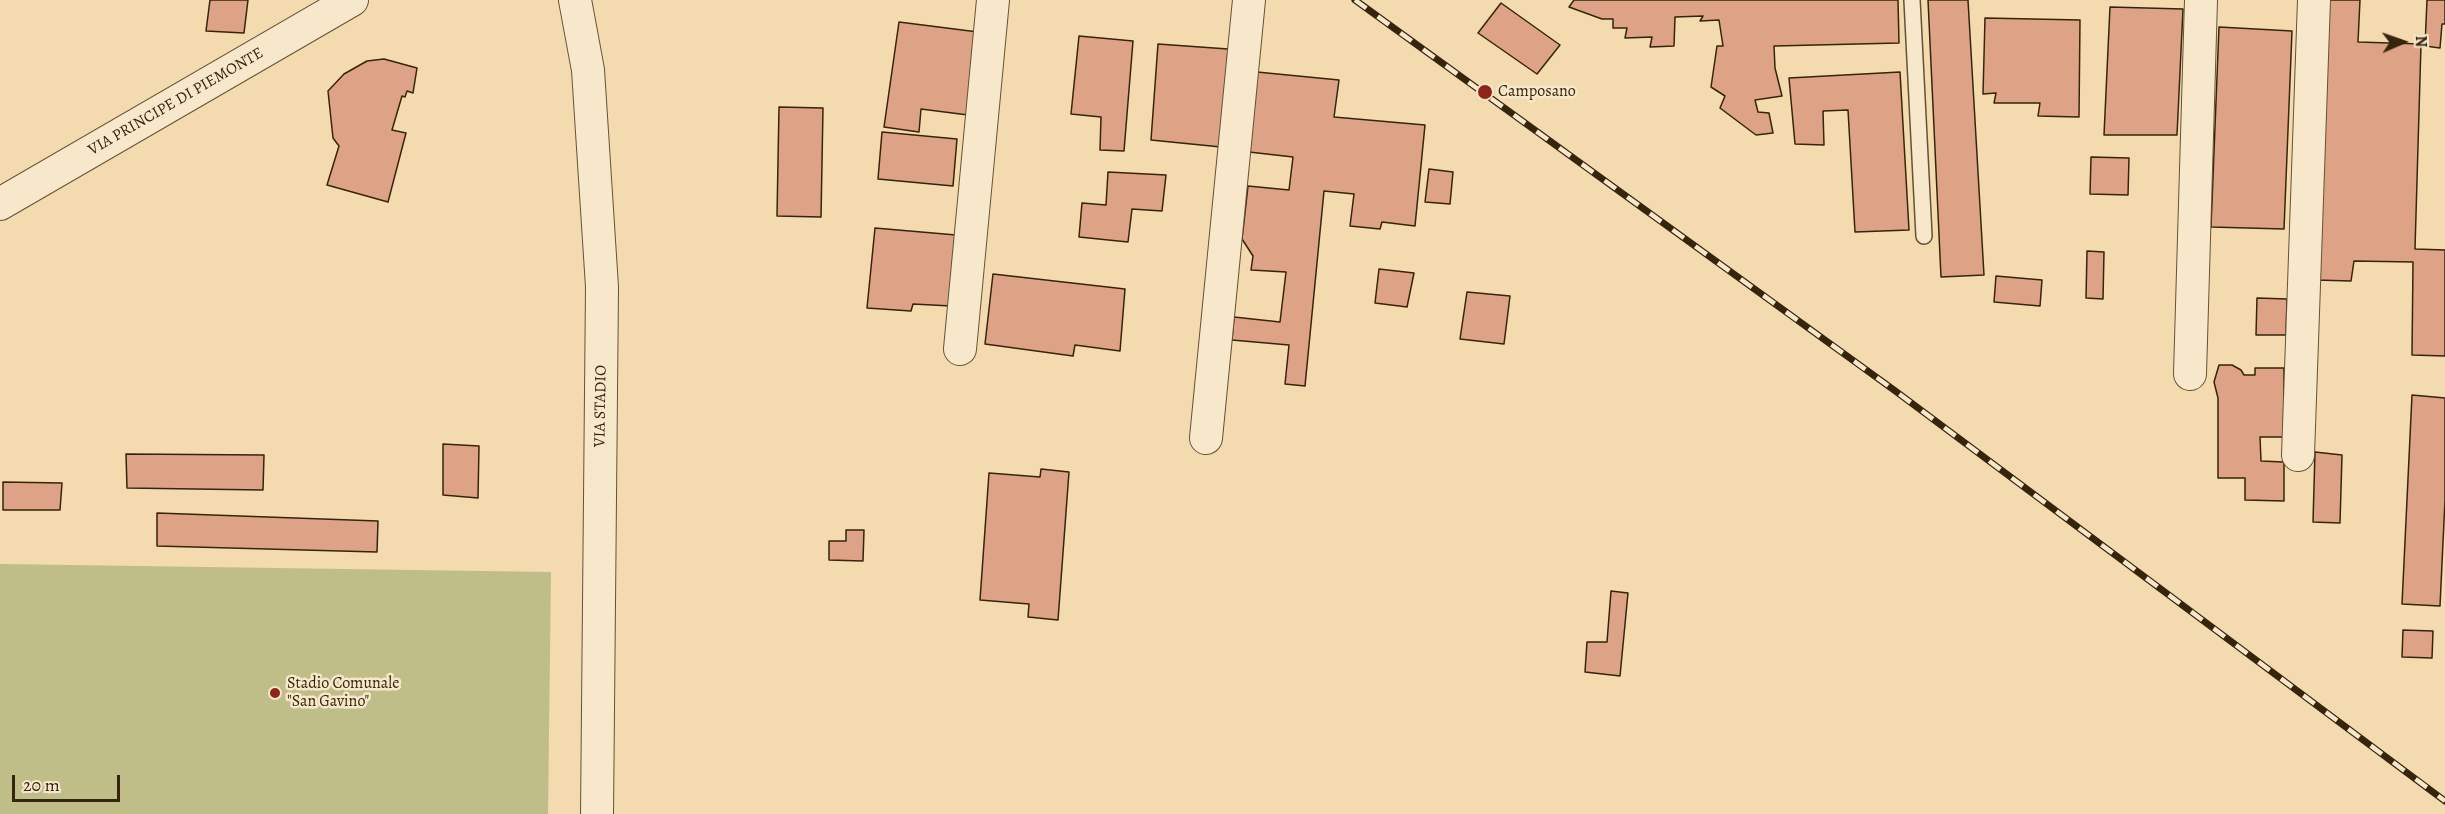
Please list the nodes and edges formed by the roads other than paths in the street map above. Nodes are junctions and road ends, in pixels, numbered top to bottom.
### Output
1 (352, 0) edge
2 (575, 0) edge
3 (993, 0) edge
4 (1249, 0) edge
5 (1912, 0) edge
6 (2201, 0) edge
7 (2314, 0) edge
8 (0, 204) edge
9 (1924, 236) dead end
10 (960, 349) dead end
11 (2190, 374) dead end
12 (1206, 438) dead end
13 (2298, 455) dead end
14 (597, 814) edge

1 - 8 street, VIA PRINCIPE DI PIEMONTE
2 - 14 street, VIA STADIO
3 - 10 street
4 - 12 street
5 - 9 lane
6 - 11 street
7 - 13 street

